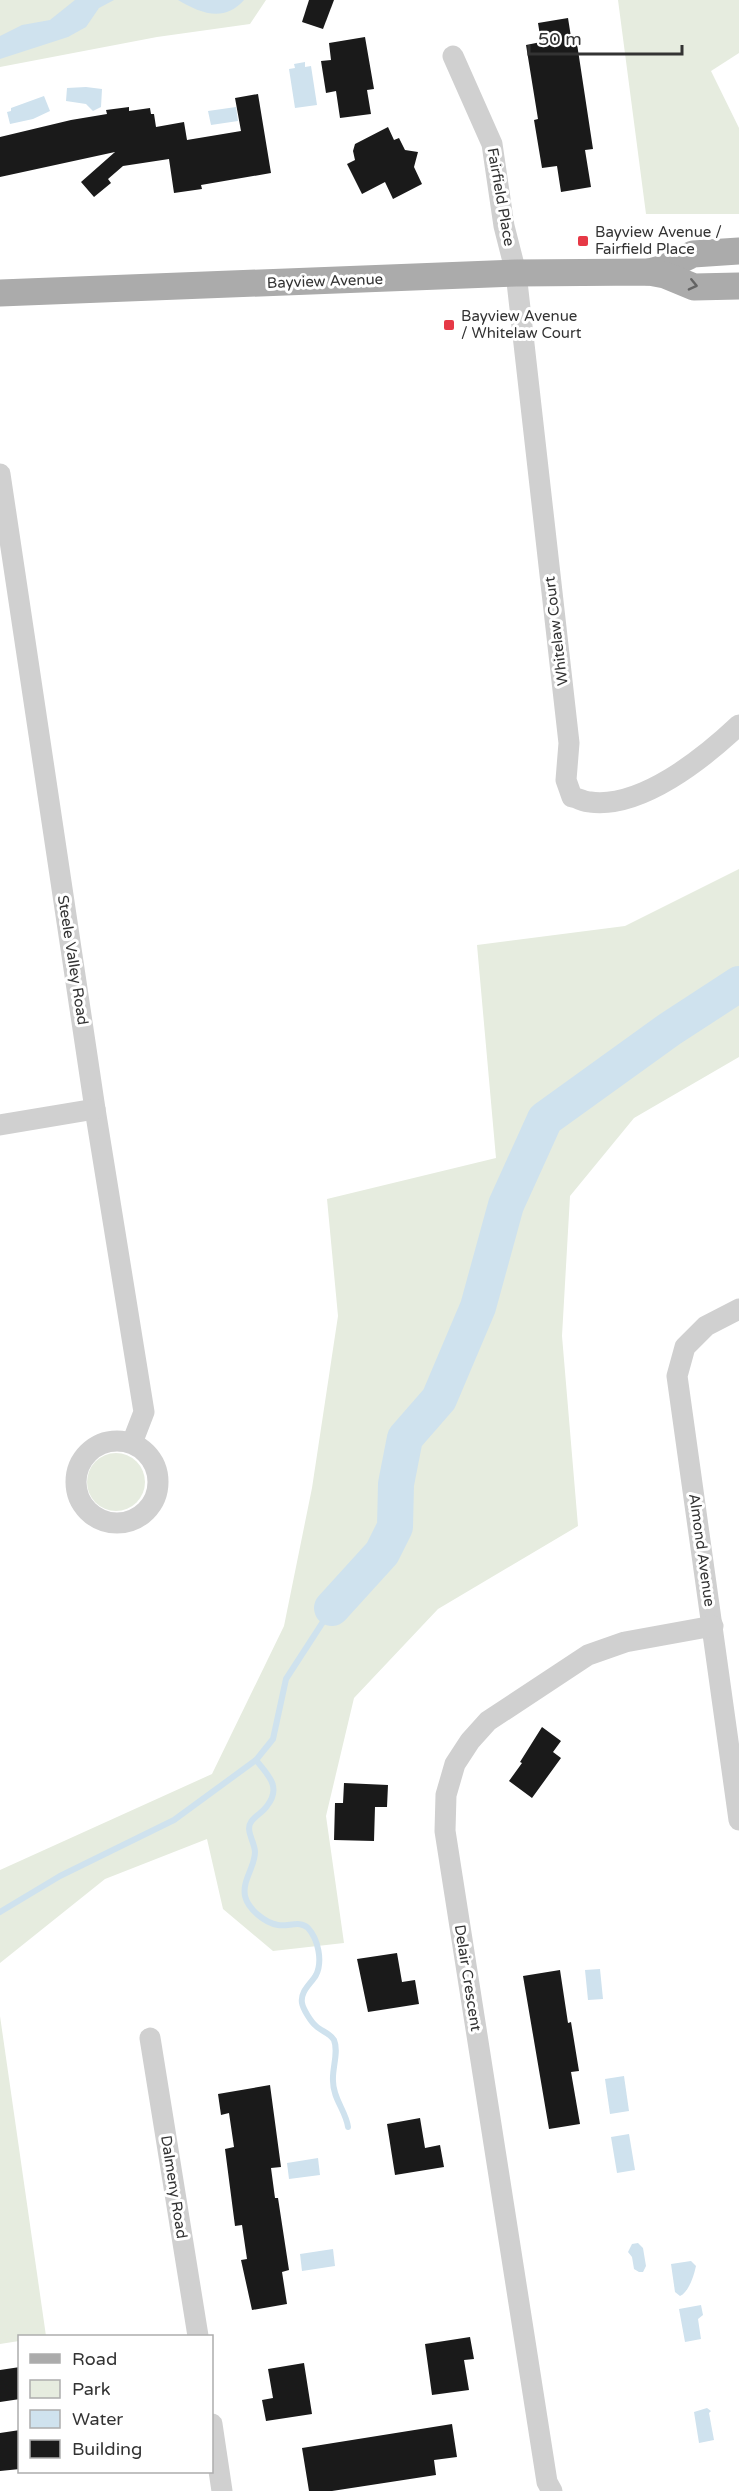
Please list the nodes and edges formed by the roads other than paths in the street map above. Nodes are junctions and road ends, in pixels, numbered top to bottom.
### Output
1 (453, 56) dead end
2 (739, 251) edge
3 (649, 272) junction
4 (516, 273) junction
5 (739, 286) edge
6 (0, 293) edge
7 (0, 474) edge
8 (739, 724) edge
9 (95, 1108) junction
10 (0, 1125) edge
11 (739, 1309) edge
12 (132, 1443) dead end
13 (713, 1626) junction
14 (739, 1820) edge
15 (150, 2038) dead end
16 (198, 2335) edge
17 (213, 2431) edge
18 (222, 2491) edge
19 (552, 2491) edge

1 - 4 street, Fairfield Place
2 - 3 main road, Bayview Avenue
3 - 4 main road, Bayview Avenue
3 -> 5 main road, Bayview Avenue
4 - 6 main road, Bayview Avenue
4 - 8 street, Whitelaw Court
7 - 9 street, Steele Valley Road
9 - 10 street
9 - 12 street, Steele Valley Road
11 - 13 street, Almond Avenue
13 - 14 street, Almond Avenue
13 - 19 street, Delair Crescent
15 - 16 street, Dalmeny Road
17 - 18 street

